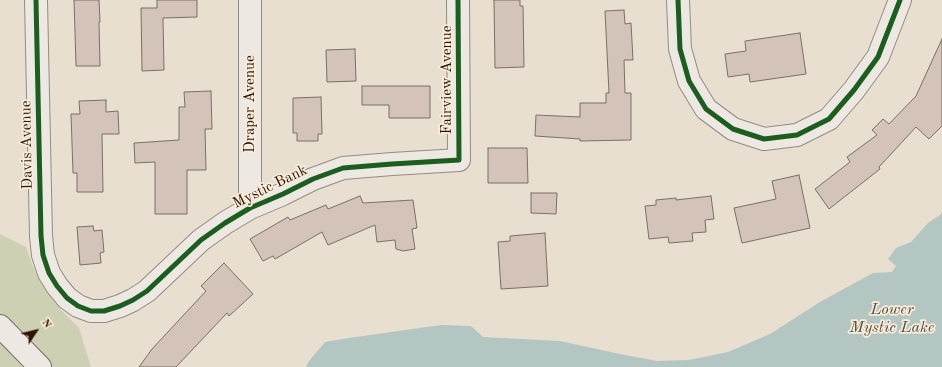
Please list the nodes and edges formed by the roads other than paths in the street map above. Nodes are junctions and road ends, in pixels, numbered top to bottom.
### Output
1 (36, 0) edge
2 (250, 0) edge
3 (458, 0) edge
4 (678, 0) edge
5 (900, 0) edge
6 (459, 160) joint
7 (250, 208) junction
8 (57, 286) joint
9 (0, 326) edge
10 (40, 367) edge

1 - 8 street, Davis Avenue
2 - 7 street, Draper Avenue
3 - 6 street, Fairview Avenue
4 - 5 street
6 - 7 street, Mystic Bank
7 - 8 street, Mystic Bank
9 - 10 street

